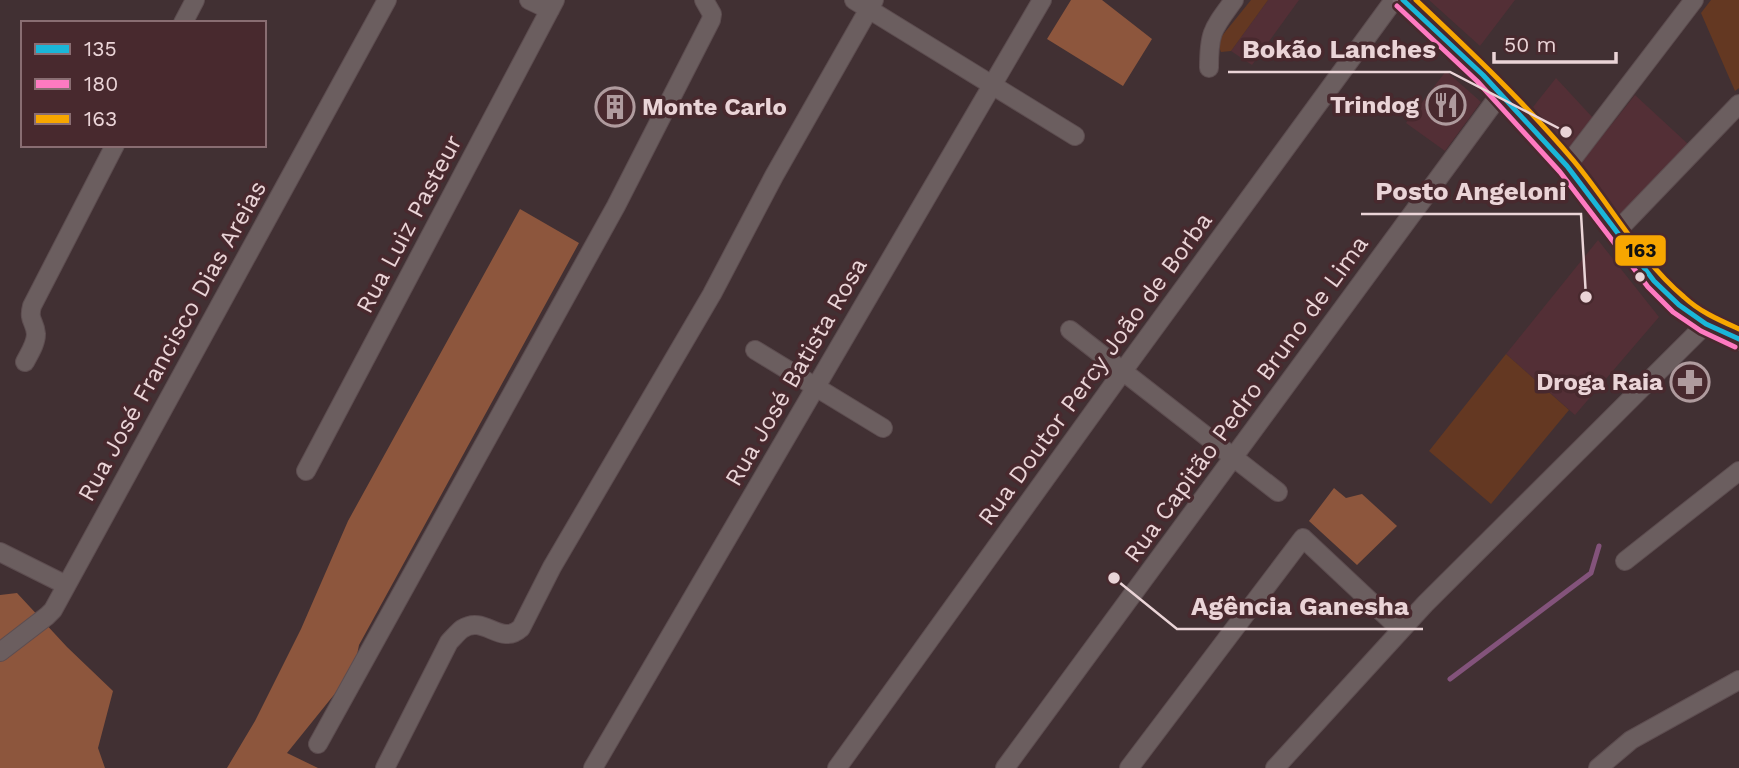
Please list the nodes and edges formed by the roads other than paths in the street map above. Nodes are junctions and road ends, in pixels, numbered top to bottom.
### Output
1 (195, 0) edge
2 (387, 0) edge
3 (529, 0) edge
4 (704, 0) edge
5 (1042, 0) edge
6 (1234, 0) edge
7 (1394, 0) edge
8 (1403, 0) edge
9 (1694, 0) edge
10 (866, 3) edge
11 (552, 5) edge
12 (184, 21) edge
13 (1209, 68) dead end
14 (993, 85) junction
15 (1501, 93) junction
16 (1739, 104) edge
17 (1075, 136) dead end
18 (114, 147) edge
19 (1567, 166) junction
20 (1616, 232) junction
21 (1706, 324) junction
22 (1070, 330) dead end
23 (1736, 333) edge
24 (755, 350) dead end
25 (25, 362) dead end
26 (1123, 371) junction
27 (816, 387) junction
28 (883, 428) dead end
29 (1233, 457) junction
30 (306, 471) dead end
31 (1739, 471) edge
32 (1278, 492) dead end
33 (0, 552) edge
34 (1625, 561) dead end
35 (65, 585) junction
36 (1401, 630) junction
37 (0, 652) edge
38 (1739, 680) edge
39 (318, 744) dead end
40 (385, 768) edge
41 (593, 768) edge
42 (837, 768) edge
43 (1005, 768) edge
44 (1129, 768) edge
45 (1275, 768) edge
46 (1598, 768) edge

1 - 12 street
2 - 35 street, Rua José Francisco Dias Areias
3 - 11 street
4 - 39 street
5 - 14 street, Rua José Batista Rosa
6 - 13 street
7 - 26 street, Rua Doutor Percy João de Borba
8 - 15 main road
9 - 19 street
10 - 14 street
10 - 40 street
11 - 30 street, Rua Luiz Pasteur
14 - 17 street
14 - 27 street, Rua José Batista Rosa
15 - 19 main road
15 - 29 street, Rua Capitão Pedro Bruno de Lima
16 - 20 street
18 - 25 street
19 - 20 main road
20 - 21 main road
21 - 23 main road
21 - 36 street
22 - 26 street
24 - 27 street
26 - 29 street
26 - 42 street, Rua Doutor Percy João de Borba
27 - 28 street
27 - 41 street, Rua José Batista Rosa
29 - 32 street
29 - 43 street, Rua Capitão Pedro Bruno de Lima
31 - 34 street
33 - 35 street
35 - 37 street, Rua José Francisco Dias Areias
36 - 44 street
36 - 45 street
38 - 46 street

